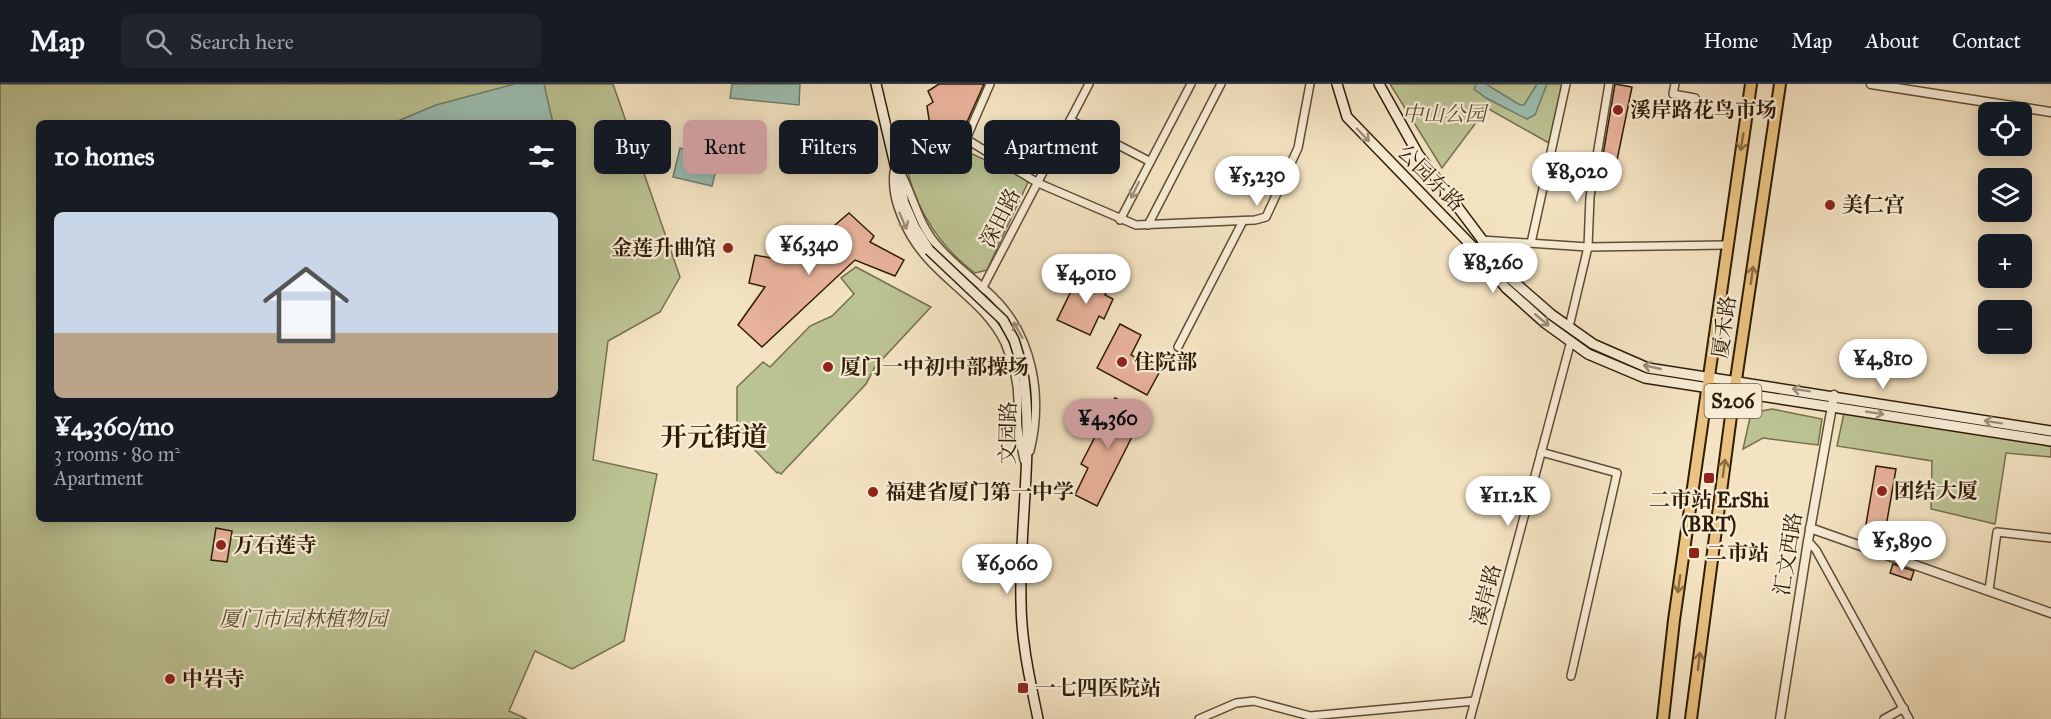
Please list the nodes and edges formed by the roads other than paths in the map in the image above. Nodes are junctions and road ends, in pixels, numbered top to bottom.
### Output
1 (876, 84) edge
2 (990, 84) edge
3 (1089, 84) edge
4 (1191, 84) edge
5 (1221, 84) edge
6 (1310, 84) edge
7 (1337, 84) edge
8 (1379, 84) edge
9 (1566, 84) edge
10 (1609, 84) edge
11 (1675, 84) edge
12 (1750, 84) edge
13 (1780, 84) edge
14 (1871, 84) edge
15 (1881, 85) edge
16 (1695, 98) dead end
17 (2051, 112) edge
18 (1070, 120) edge
19 (972, 125) edge
20 (890, 137) edge
21 (972, 143) edge
22 (1120, 146) edge
23 (1149, 161) junction
24 (894, 174) edge
25 (897, 174) edge
26 (901, 174) edge
27 (1043, 174) edge
28 (1038, 183) junction
29 (1120, 219) junction
30 (1244, 221) junction
31 (1148, 225) junction
32 (1481, 240) junction
33 (1531, 243) junction
34 (1726, 245) junction
35 (1588, 247) junction
36 (983, 288) junction
37 (975, 304) junction
38 (1569, 327) junction
39 (1570, 341) junction
40 (1178, 347) dead end
41 (1710, 376) junction
42 (1737, 380) junction
43 (1708, 388) junction
44 (1734, 393) junction
45 (1834, 395) junction
46 (1832, 406) junction
47 (2051, 431) edge
48 (2051, 441) edge
49 (1541, 452) junction
50 (1025, 468) junction
51 (1810, 528) junction
52 (2051, 538) edge
53 (1808, 542) junction
54 (1989, 590) junction
55 (2051, 613) edge
56 (1571, 676) dead end
57 (1475, 701) junction
58 (1904, 708) junction
59 (1307, 717) edge
60 (1038, 719) edge
61 (1199, 719) edge
62 (1470, 719) edge
63 (1663, 719) edge
64 (1691, 719) edge
65 (1780, 719) edge
66 (1884, 719) edge
67 (1909, 719) edge

1 - 20 main road, 文园路
2 - 19 street
3 - 18 street, 深田路
4 - 23 street
5 - 31 street
6 - 30 street
7 -> 39 main road, 公园东路
8 - 32 main road, 公园东路
9 - 33 street
10 - 35 street
11 - 16 street
12 -> 34 main road, 厦禾路 / S206
42 -> 13 main road, 厦禾路 / S206
14 - 15 street
15 - 17 street
21 - 28 street
22 - 23 street
23 -> 29 street
24 -> 37 street
25 - 50 main road, 文园路, bridge
26 - 36 street
27 - 28 street, 深田路
28 - 29 street
28 - 36 street, 深田路
29 - 31 street
30 - 31 street
30 - 40 street
32 - 33 street
32 - 38 main road, 公园东路
33 - 35 street
34 - 35 street
34 - 41 main road, 厦禾路 / S206
35 - 38 street
36 - 37 street, 深田路
50 -> 36 street
37 - 50 street
41 -> 38 main road, 公园东路
39 - 43 main road, 公园东路
39 - 49 street, 溪岸路
41 - 42 main road, 公园东路
41 - 43 main road, 厦禾路 / S206
42 - 44 main road, 厦禾路 / S206
45 -> 42 main road, 公园东路
43 - 44 main road, 公园东路
43 -> 63 main road, 厦禾路 / S206
44 - 46 main road, 公园东路
64 -> 44 main road, 厦禾路 / S206
45 - 46 street, 汇文西路
47 -> 45 main road, 公园东路
46 -> 48 main road, 公园东路
46 - 51 street, 汇文西路
49 - 56 street
49 - 57 street, 溪岸路
50 - 60 main road, 文园路
51 - 53 street, 汇文西路
51 - 54 street
52 - 54 street
53 - 58 street
53 - 65 street, 汇文西路
54 - 55 street
57 - 59 street
57 - 62 street, 溪岸路
58 - 66 street
58 - 67 street
59 - 61 street

